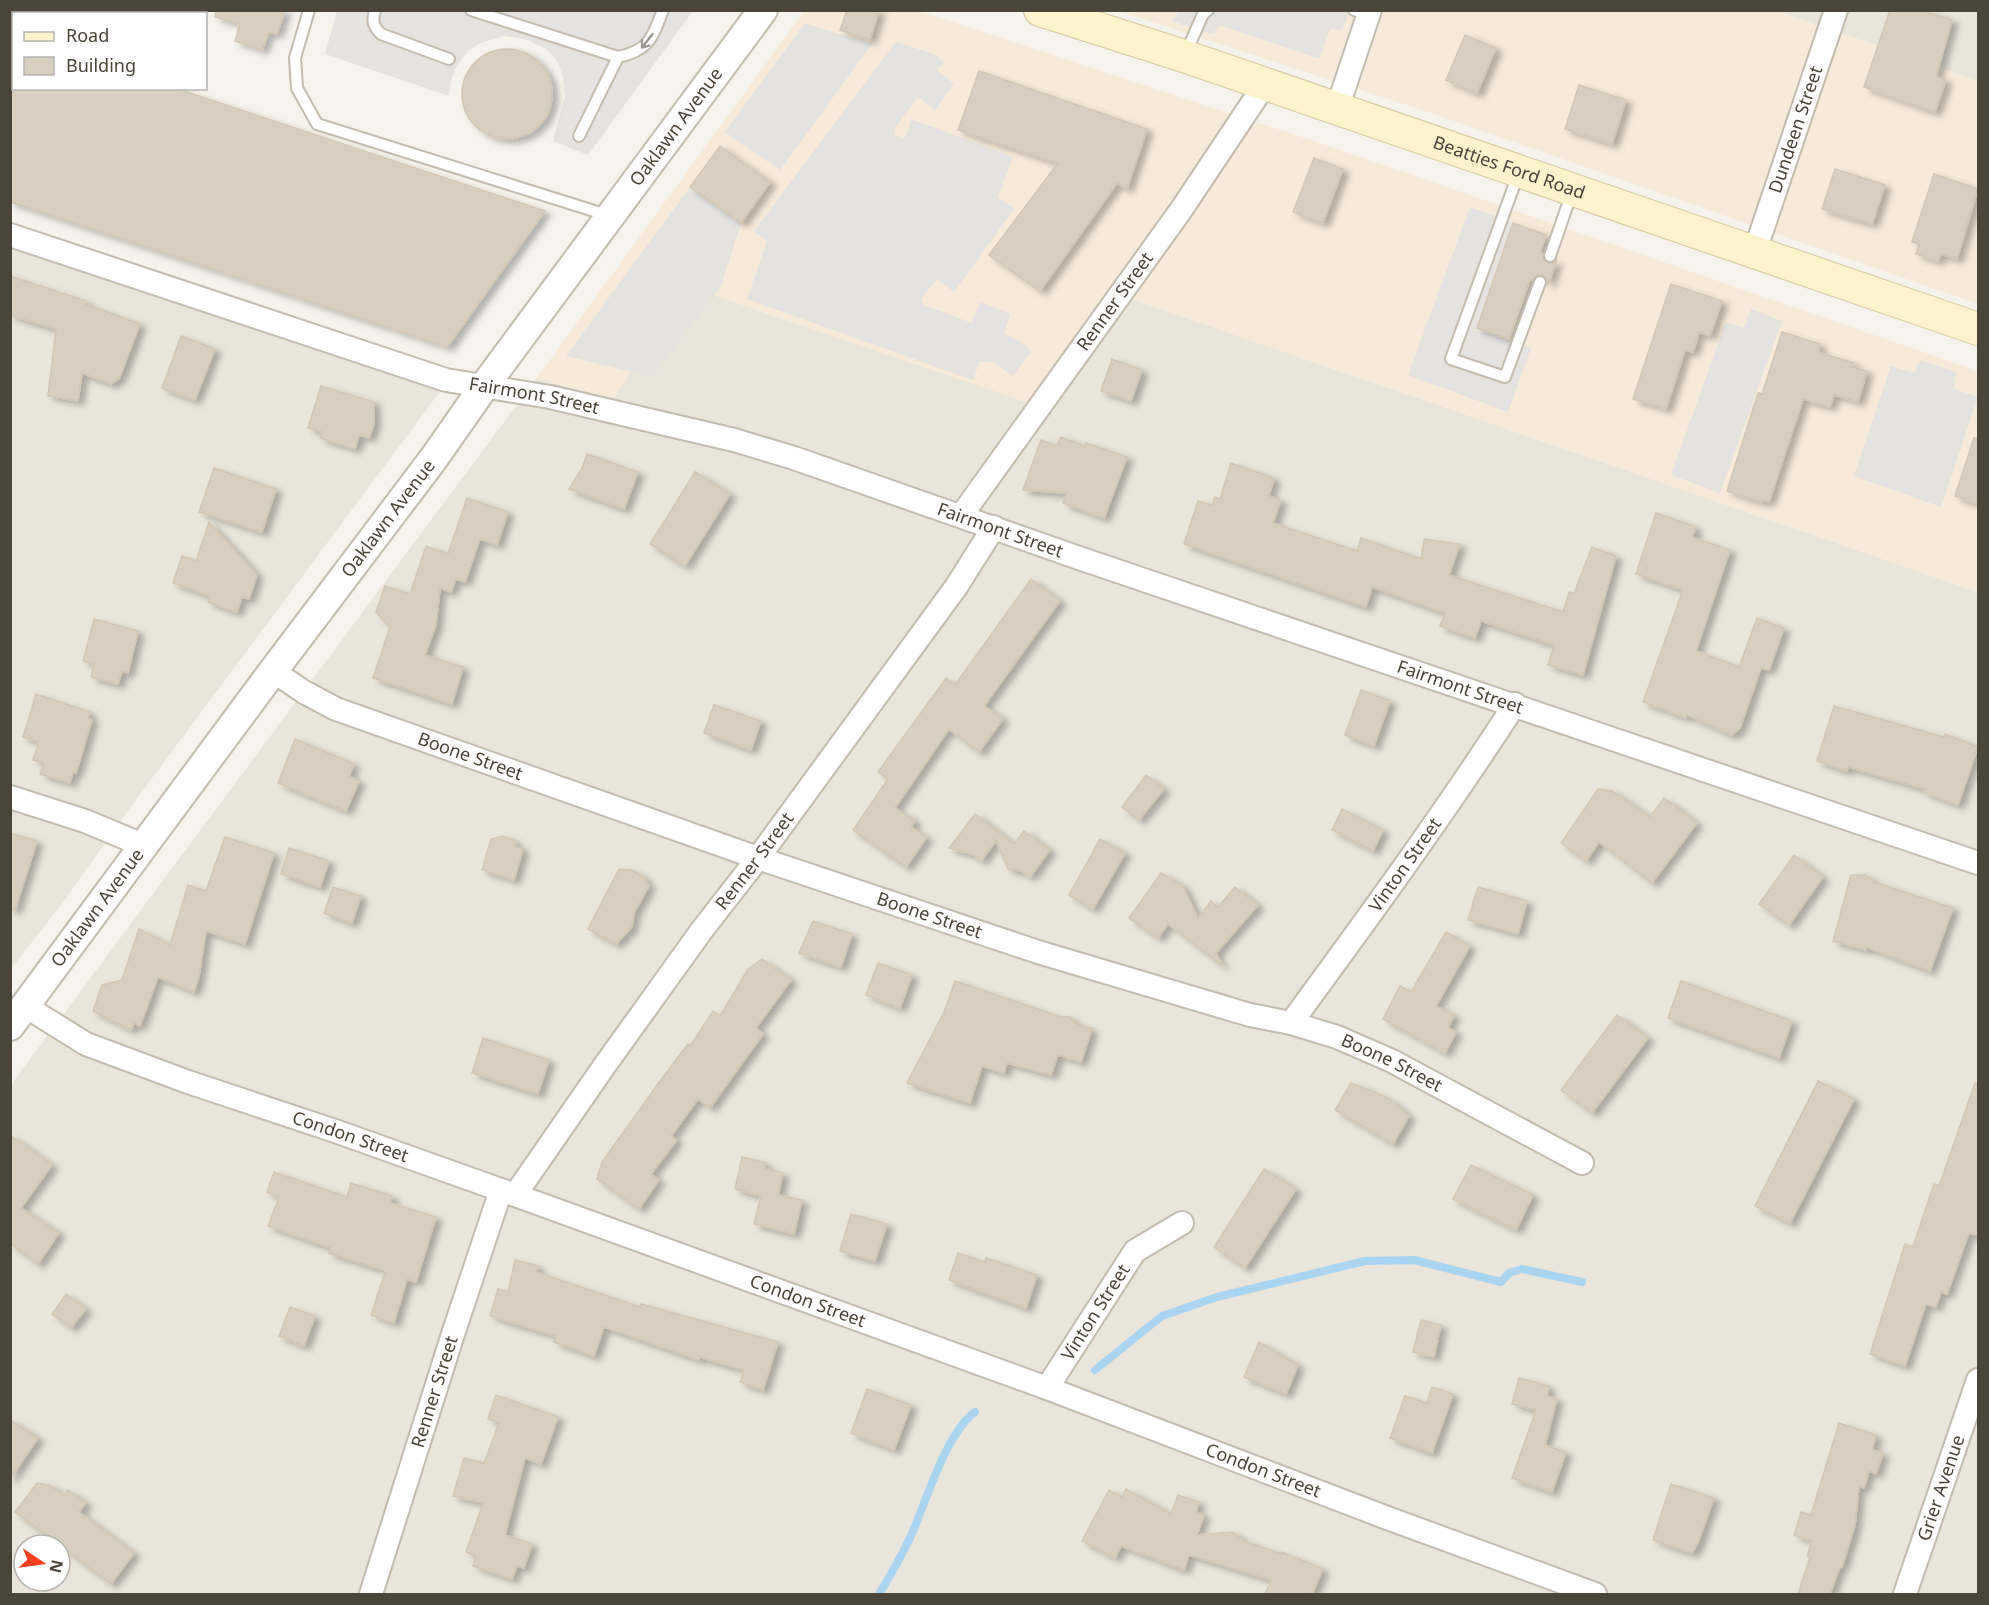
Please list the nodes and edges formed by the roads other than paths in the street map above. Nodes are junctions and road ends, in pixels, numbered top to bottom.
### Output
1 (309, 10) edge
2 (375, 10) edge
3 (471, 10) edge
4 (663, 10) edge
5 (763, 10) edge
6 (1208, 10) edge
7 (1836, 10) edge
8 (1364, 12) edge
9 (1056, 13) edge
10 (1184, 56) junction
11 (618, 57) junction
12 (449, 59) dead end
13 (1265, 84) junction
14 (1337, 109) junction
15 (579, 136) dead end
16 (1519, 171) junction
17 (1573, 189) junction
18 (610, 216) junction
19 (10, 235) edge
20 (1755, 251) junction
21 (1550, 256) dead end
22 (1540, 282) dead end
23 (1978, 329) edge
24 (485, 385) junction
25 (961, 516) junction
26 (994, 527) junction
27 (273, 671) junction
28 (1515, 704) junction
29 (10, 796) edge
30 (144, 846) junction
31 (758, 858) junction
32 (1978, 863) edge
33 (18, 1016) edge
34 (1290, 1023) junction
35 (1581, 1163) dead end
36 (508, 1192) junction
37 (1182, 1223) dead end
38 (1978, 1380) edge
39 (1047, 1388) junction
40 (1971, 1424) edge
41 (371, 1594) edge
42 (1595, 1594) edge
43 (1905, 1594) edge

1 - 18 lane
2 - 12 lane
3 - 11 lane
4 -> 11 lane
5 - 18 street, Oaklawn Avenue
6 - 10 lane
7 - 20 street, Dundeen Street
8 - 14 street
9 - 10 main road, Beatties Ford Road
10 - 13 main road, Beatties Ford Road
11 - 15 lane
13 - 14 main road, Beatties Ford Road
13 - 25 street, Renner Street
14 - 16 main road, Beatties Ford Road
16 - 17 main road, Beatties Ford Road
16 - 22 lane
17 - 20 main road, Beatties Ford Road
17 - 21 lane
18 - 24 street, Oaklawn Avenue
19 - 24 street, Fairmont Street
20 - 23 main road, Beatties Ford Road
24 - 25 street, Fairmont Street
24 - 27 street, Oaklawn Avenue
25 - 26 street, Fairmont Street
26 - 28 street, Fairmont Street
26 - 31 street, Renner Street
27 - 30 street, Oaklawn Avenue
27 - 31 street, Boone Street
28 - 32 street, Fairmont Street
28 - 34 street, Vinton Street
29 - 30 street
30 - 33 street, Oaklawn Avenue
31 - 34 street, Boone Street
31 - 36 street, Renner Street
33 - 36 street, Condon Street
34 - 35 street, Boone Street
36 - 39 street, Condon Street
36 - 41 street, Renner Street
37 - 39 street, Vinton Street
38 - 40 street, Grier Avenue
39 - 42 street, Condon Street
40 - 43 street, Grier Avenue

